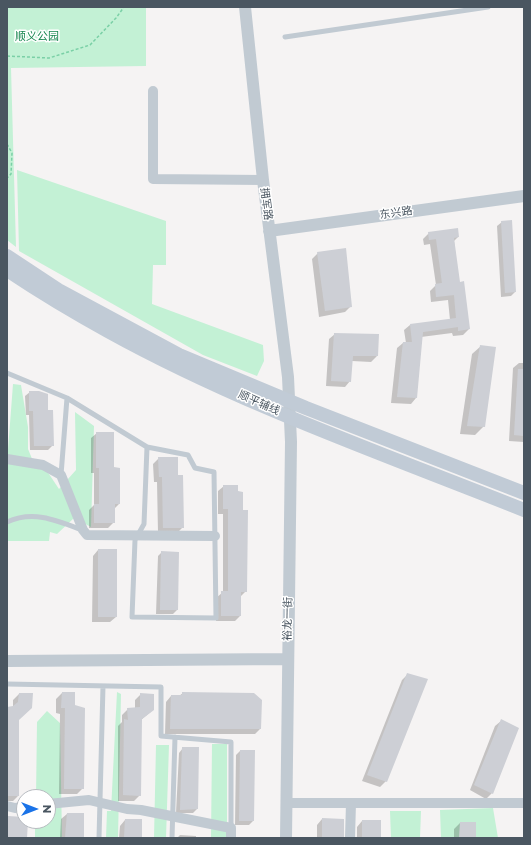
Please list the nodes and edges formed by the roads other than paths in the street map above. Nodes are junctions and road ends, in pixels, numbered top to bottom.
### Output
1 (244, 7) edge
2 (488, 7) edge
3 (285, 36) dead end
4 (153, 90) dead end
5 (262, 180) junction
6 (524, 196) edge
7 (269, 231) junction
8 (7, 256) edge
9 (7, 270) edge
10 (7, 373) edge
11 (66, 398) junction
12 (289, 401) junction
13 (290, 416) junction
14 (147, 447) junction
15 (7, 459) edge
16 (62, 475) junction
17 (524, 493) edge
18 (524, 510) edge
19 (7, 522) edge
20 (83, 530) junction
21 (138, 535) junction
22 (215, 536) junction
23 (288, 659) junction
24 (7, 661) edge
25 (7, 684) edge
26 (103, 686) junction
27 (175, 737) junction
28 (100, 802) junction
29 (56, 803) edge
30 (286, 803) junction
31 (350, 803) junction
32 (524, 803) edge
33 (173, 817) junction
34 (231, 833) edge
35 (99, 838) edge
36 (172, 838) edge
37 (286, 838) edge
38 (350, 838) edge

1 - 5 street, 拥军路
2 - 3 lane
4 - 5 street
5 - 7 street, 拥军路
6 - 7 street, 东兴路
7 - 12 street, 拥军路
8 - 12 main road, 顺平辅线
9 - 13 main road, 顺平辅线
10 - 11 lane
11 - 14 lane
11 - 16 lane
12 - 13 street, 裕龙一街
12 - 17 main road, 顺平辅线
13 - 18 main road, 顺平辅线
13 - 23 street, 裕龙一街
14 - 21 lane
14 - 22 lane
15 - 16 street
16 - 20 street
19 - 20 lane
20 - 21 street
21 - 22 street
21 - 22 lane
23 - 24 street
23 - 30 street, 裕龙一街
25 - 26 lane
26 - 27 lane
26 - 28 lane
27 - 33 lane
27 - 34 lane
28 - 29 street
28 - 33 street
28 - 35 lane
30 - 31 street
30 - 37 street, 裕龙一街
31 - 32 street
31 - 38 street
33 - 34 street
33 - 36 lane

